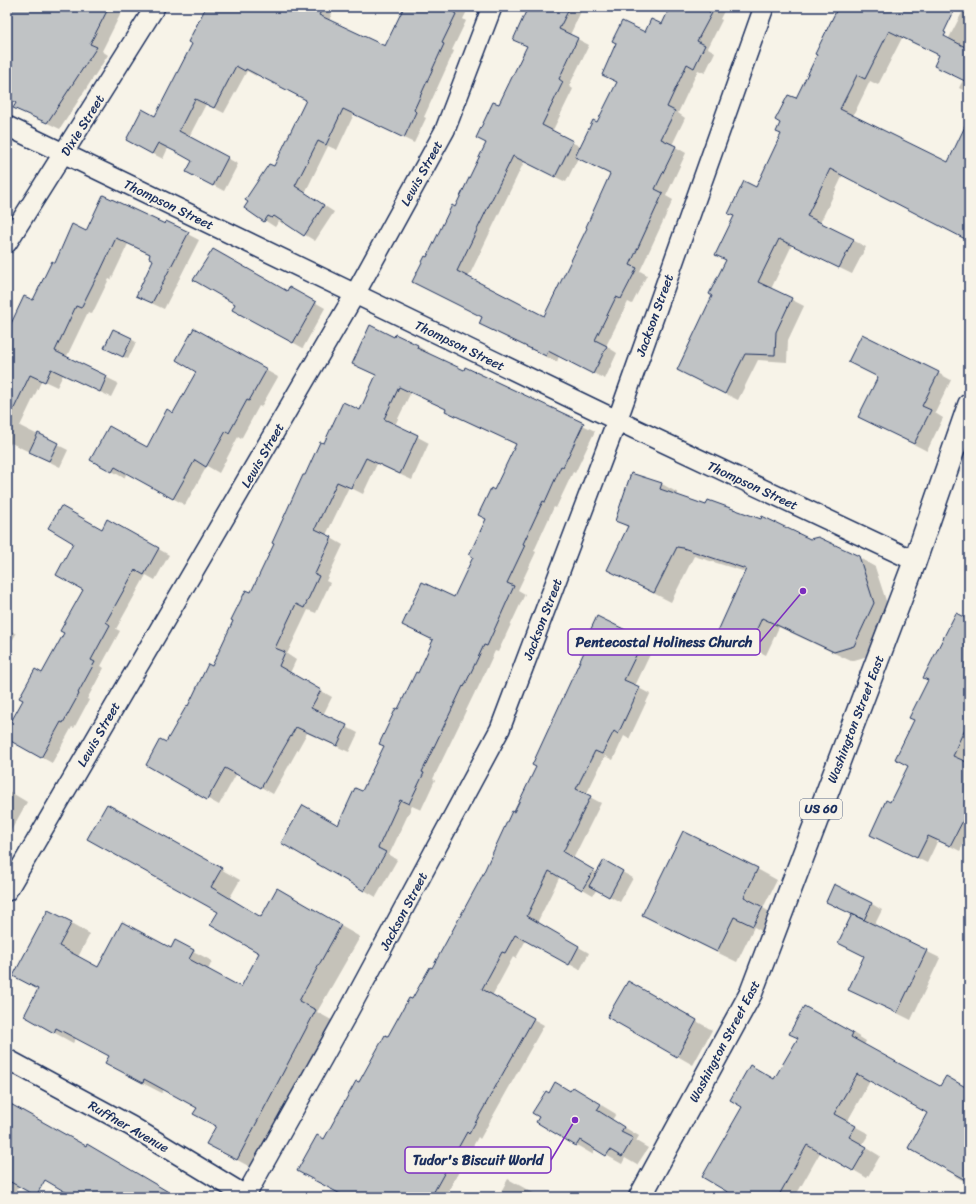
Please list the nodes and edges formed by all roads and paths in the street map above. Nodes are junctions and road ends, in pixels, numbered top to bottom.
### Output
1 (155, 7) edge
2 (492, 7) edge
3 (764, 7) edge
4 (7, 126) edge
5 (64, 153) junction
6 (7, 243) edge
7 (355, 294) junction
8 (969, 405) edge
9 (616, 420) junction
10 (915, 561) junction
11 (7, 890) edge
12 (7, 1059) edge
13 (246, 1197) edge
14 (640, 1197) edge

1 - 5 street, Dixie Street
2 - 7 street, Lewis Street
3 - 9 street, Jackson Street
4 - 5 street, Thompson Street
5 - 6 street, Dixie Street
5 - 7 street, Thompson Street
7 - 9 street, Thompson Street
7 - 11 street, Lewis Street
8 - 10 main road, Washington Street East / US 60
9 - 10 street, Thompson Street
9 - 13 street, Jackson Street
10 - 14 main road, Washington Street East / US 60
12 - 13 street, Ruffner Avenue

